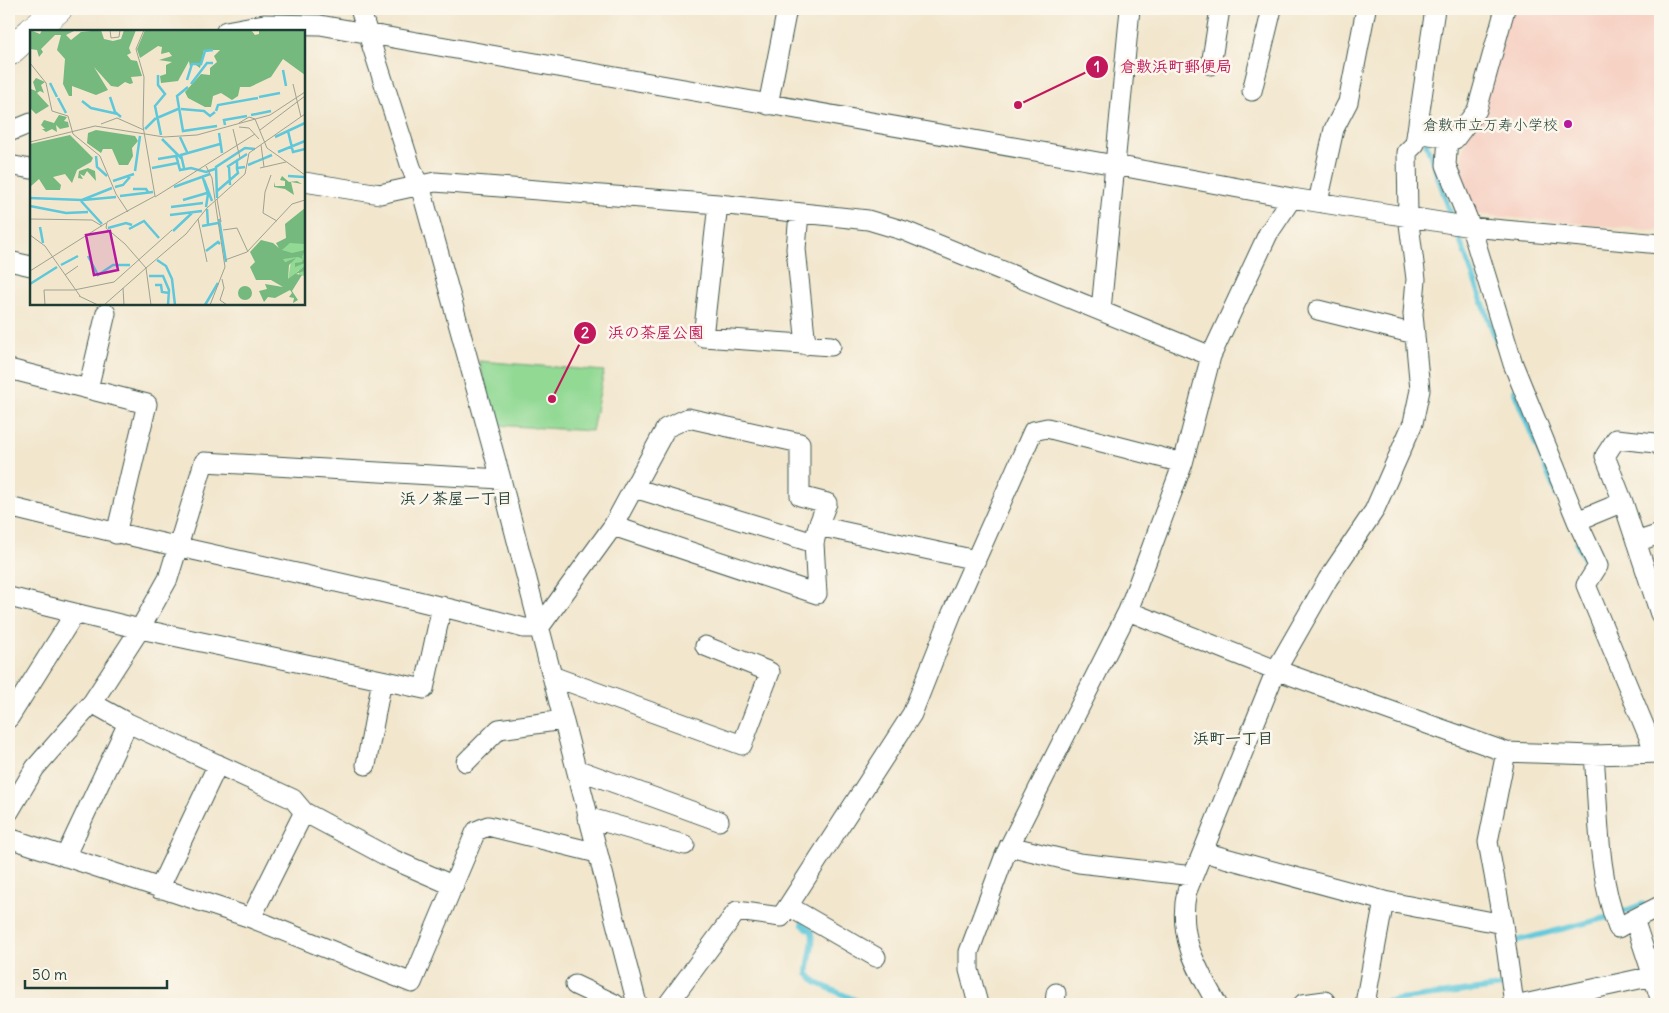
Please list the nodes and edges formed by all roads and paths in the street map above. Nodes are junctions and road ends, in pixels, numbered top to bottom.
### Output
1 (58, 9) edge
2 (360, 9) edge
3 (787, 9) edge
4 (1130, 9) edge
5 (1220, 9) edge
6 (1272, 9) edge
7 (1366, 9) edge
8 (1435, 9) edge
9 (1505, 9) edge
10 (34, 30) edge
11 (231, 30) edge
12 (30, 34) edge
13 (368, 34) junction
14 (9, 52) edge
15 (1211, 64) dead end
16 (1252, 91) dead end
17 (768, 105) junction
18 (30, 124) edge
19 (9, 132) edge
20 (1422, 134) junction
21 (1448, 138) junction
22 (1116, 165) junction
23 (9, 166) edge
24 (30, 169) edge
25 (305, 182) edge
26 (420, 186) junction
27 (1292, 198) junction
28 (1318, 202) junction
29 (718, 204) junction
30 (799, 213) junction
31 (1408, 216) junction
32 (1460, 225) junction
33 (1660, 244) edge
34 (9, 262) edge
35 (30, 266) edge
36 (1102, 310) junction
37 (1318, 310) dead end
38 (106, 313) dead end
39 (1416, 334) junction
40 (806, 345) junction
41 (832, 346) dead end
42 (1211, 356) junction
43 (9, 369) edge
44 (88, 389) junction
45 (1660, 446) edge
46 (1183, 463) junction
47 (501, 479) junction
48 (634, 488) junction
49 (1623, 502) junction
50 (9, 507) edge
51 (1577, 521) junction
52 (613, 526) junction
53 (116, 534) junction
54 (816, 534) junction
55 (1660, 534) edge
56 (1636, 542) junction
57 (177, 548) junction
58 (976, 560) junction
59 (9, 597) edge
60 (442, 606) junction
61 (1128, 611) junction
62 (75, 613) junction
63 (1660, 614) edge
64 (538, 628) junction
65 (140, 629) junction
66 (705, 646) dead end
67 (1276, 670) junction
68 (552, 676) junction
69 (382, 680) junction
70 (92, 703) junction
71 (9, 718) edge
72 (563, 720) junction
73 (128, 723) junction
74 (1506, 752) junction
75 (1658, 753) edge
76 (1594, 755) junction
77 (466, 762) dead end
78 (218, 764) junction
79 (366, 765) dead end
80 (576, 769) junction
81 (9, 812) edge
82 (304, 812) junction
83 (587, 817) junction
84 (719, 821) dead end
85 (9, 838) edge
86 (685, 845) dead end
87 (1009, 846) junction
88 (1203, 852) junction
89 (597, 853) junction
90 (65, 857) junction
91 (1194, 876) junction
92 (454, 886) junction
93 (159, 889) junction
94 (1384, 901) junction
95 (788, 906) junction
96 (1660, 906) edge
97 (250, 918) junction
98 (1634, 919) junction
99 (1505, 937) junction
100 (876, 957) dead end
101 (1653, 976) junction
102 (574, 985) dead end
103 (1366, 998) dead end
104 (1660, 998) edge
105 (1325, 1001) dead end
106 (615, 1004) edge
107 (637, 1004) edge
108 (668, 1004) edge
109 (978, 1004) edge
110 (1218, 1004) edge
111 (1303, 1004) edge
112 (1514, 1004) edge
113 (1524, 1004) edge

1 - 10 highway
2 - 13 street
3 - 17 street
4 - 22 street
5 - 15 street
6 - 16 street
7 - 28 street
8 - 20 street
9 - 21 street
11 - 13 street
12 - 14 highway
13 - 17 street
13 - 26 street
17 - 22 street
18 - 19 street
20 - 21 street
20 - 31 street
21 - 32 street
22 - 27 street
22 - 36 street
23 - 24 street
25 - 26 street
26 - 29 street
26 - 47 street
27 - 28 street
27 - 42 street
28 - 31 street
29 - 30 street
29 - 40 street
30 - 36 street
30 - 40 street
31 - 32 street
31 - 39 street
32 - 33 street
32 - 51 street
34 - 35 street
36 - 42 street
37 - 39 street
38 - 44 street
39 - 67 street
40 - 41 street
42 - 46 street
43 - 44 street
44 - 53 street
45 - 49 street
46 - 58 street
46 - 61 street
47 - 57 street
47 - 64 street
48 - 52 street
48 - 54 street
48 - 54 street
49 - 51 street
49 - 56 street
50 - 53 street
51 - 75 street
52 - 54 street
52 - 64 street
53 - 57 street
54 - 58 street
55 - 56 street
56 - 63 street
57 - 60 street
57 - 65 street
58 - 95 street
59 - 62 street
60 - 64 street
60 - 69 street
61 - 67 street
61 - 87 street
62 - 65 street
62 - 71 street
64 - 68 street
65 - 69 street
65 - 70 street
66 - 68 street
67 - 74 street
67 - 88 street
68 - 72 street
69 - 79 street
70 - 73 street
70 - 81 street
72 - 77 street
72 - 80 street
73 - 78 street
73 - 90 street
74 - 76 street
74 - 99 street
75 - 76 street
76 - 98 street
78 - 82 street
78 - 93 street
80 - 83 street
80 - 84 street
82 - 92 street
82 - 97 street
83 - 86 street
83 - 89 street
85 - 90 street
87 - 91 street
87 - 109 street
88 - 91 street
88 - 94 street
89 - 92 street
89 - 107 street
90 - 93 street
91 - 110 street
92 - 97 street
93 - 97 street
94 - 99 street
94 - 103 street
95 - 100 street
95 - 108 street
96 - 98 street
98 - 101 street
99 - 112 street
101 - 104 street
101 - 113 street
102 - 106 street
105 - 111 street

